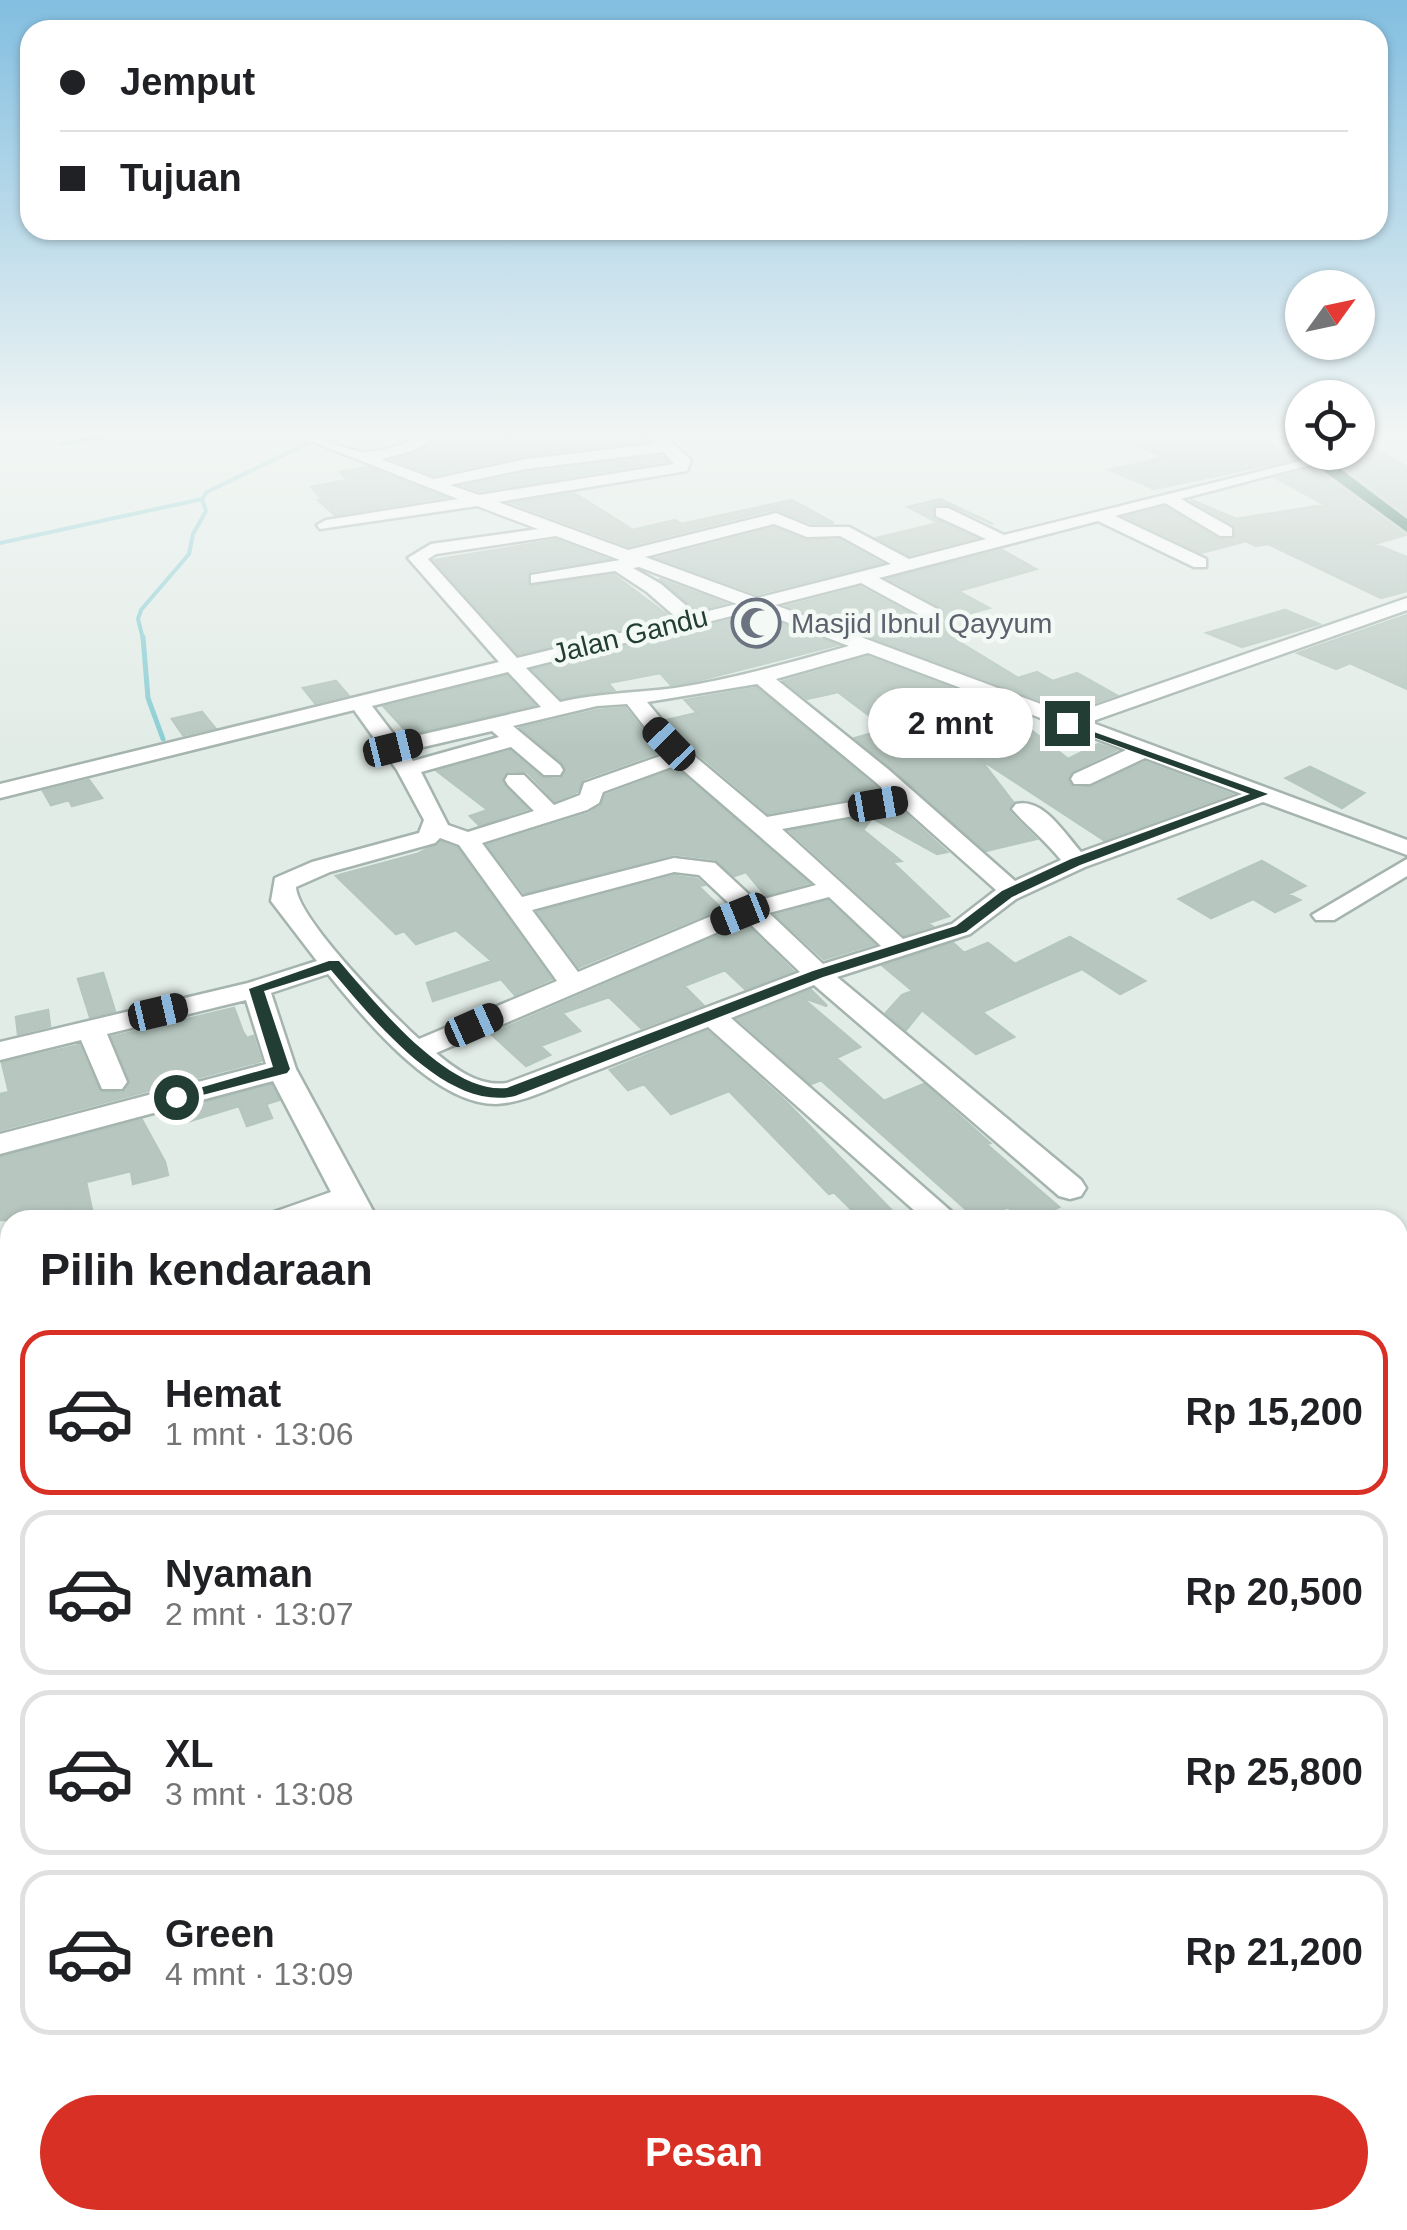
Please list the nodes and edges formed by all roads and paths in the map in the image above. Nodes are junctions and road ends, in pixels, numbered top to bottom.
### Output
1 (501, 541) edge
2 (581, 541) edge
3 (697, 541) edge
4 (861, 541) edge
5 (995, 541) edge
6 (1154, 541) edge
7 (628, 561) junction
8 (1200, 563) dead end
9 (907, 566) junction
10 (864, 576) junction
11 (537, 579) dead end
12 (756, 604) junction
13 (1407, 604) edge
14 (934, 616) dead end
15 (692, 620) junction
16 (868, 648) junction
17 (509, 664) junction
18 (761, 677) junction
19 (633, 696) junction
20 (358, 702) junction
21 (555, 709) junction
22 (496, 723) junction
23 (1067, 723) junction
24 (515, 738) junction
25 (393, 748) junction
26 (1142, 751) junction
27 (684, 756) junction
28 (408, 768) junction
29 (552, 770) dead end
30 (1082, 779) dead end
31 (516, 780) dead end
32 (0, 792) edge
33 (1262, 794) junction
34 (909, 799) junction
35 (1024, 809) dead end
36 (551, 815) junction
37 (763, 825) junction
38 (436, 829) junction
39 (467, 840) junction
40 (1407, 848) edge
41 (1076, 862) junction
42 (1407, 866) edge
43 (833, 888) junction
44 (1013, 892) junction
45 (514, 907) junction
46 (749, 911) junction
47 (1325, 915) dead end
48 (897, 947) junction
49 (334, 964) junction
50 (818, 974) junction
51 (572, 983) junction
52 (256, 989) junction
53 (712, 1016) junction
54 (92, 1028) junction
55 (0, 1051) edge
56 (416, 1051) junction
57 (282, 1069) junction
58 (112, 1082) dead end
59 (0, 1144) edge
60 (1070, 1188) dead end
61 (355, 1209) edge
62 (934, 1210) edge

1 - 17 street
2 - 7 street
3 - 7 street
4 - 9 street
5 - 9 street, Jalan Gandu
6 - 8 street
7 - 11 street
7 - 12 street
7 - 15 street
9 - 10 street, Jalan Gandu
10 - 12 street, Jalan Gandu
10 - 14 street
12 - 15 street, Jalan Gandu
12 - 16 street
13 - 23 street
15 - 17 street, Jalan Gandu
16 - 18 street
16 - 23 street
17 - 20 street, Jalan Gandu
17 - 21 street
18 - 19 street
18 - 34 street
19 - 21 street
19 - 27 street
20 - 25 street
20 - 32 street, Jalan Gandu
21 - 22 street
22 - 24 street
22 - 25 street
23 - 26 street
24 - 28 street
24 - 29 street
25 - 28 street
26 - 30 street
26 - 33 street
27 - 36 street
27 - 37 street
28 - 38 street
31 - 36 street
33 - 40 street
33 - 41 street
34 - 37 street
34 - 44 street
35 - 41 street
36 - 39 street
37 - 43 street
38 - 39 street
38 - 49 street
39 - 45 street
41 - 44 street
42 - 47 street
43 - 46 street
43 - 48 street
44 - 48 street
45 - 46 street
45 - 51 street
46 - 50 street
46 - 51 street
48 - 50 street
49 - 52 street
49 - 56 street
50 - 53 street
50 - 60 street
51 - 56 street
52 - 54 street
52 - 57 street
53 - 56 street
53 - 62 street
54 - 55 street
54 - 58 street
57 - 59 street
57 - 61 street

